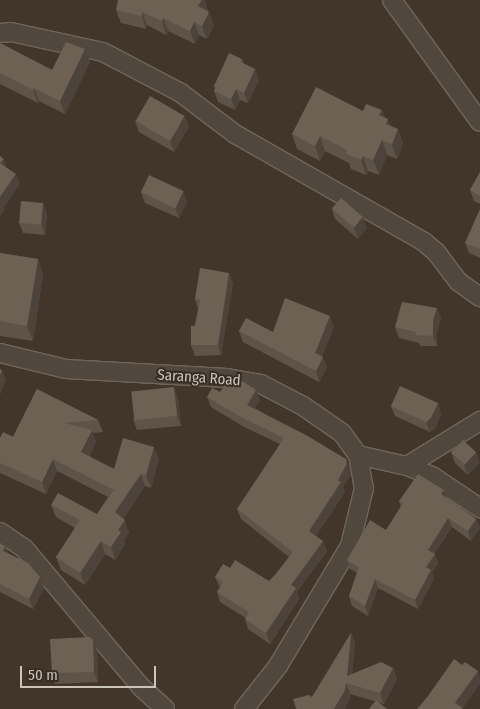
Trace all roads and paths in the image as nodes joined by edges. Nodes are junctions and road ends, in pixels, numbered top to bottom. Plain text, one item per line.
1 (392, 0) edge
2 (0, 33) edge
3 (480, 122) edge
4 (480, 297) edge
5 (0, 353) edge
6 (480, 421) edge
7 (358, 455) junction
8 (407, 466) junction
9 (480, 508) edge
10 (0, 532) edge
11 (165, 709) edge
12 (244, 709) edge

1 - 3 street
2 - 4 street
5 - 7 street, Saranga Road
6 - 8 street
7 - 8 street
7 - 12 street, Saranga Road
8 - 9 street
10 - 11 street

